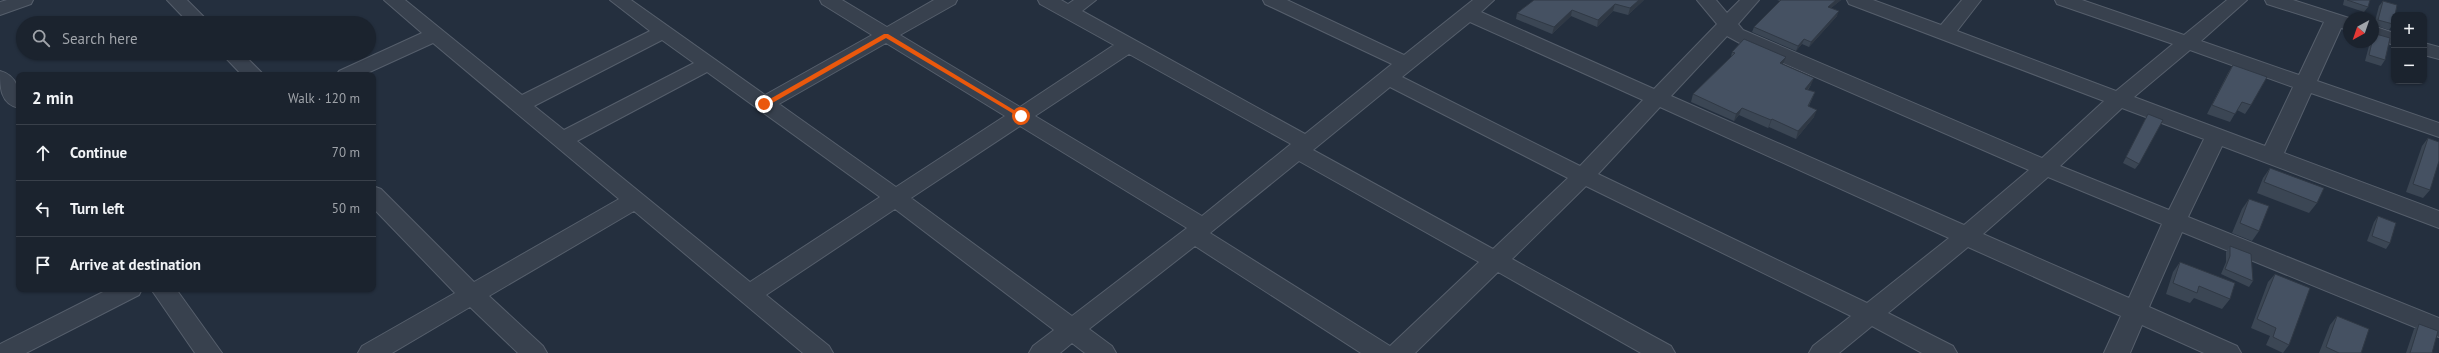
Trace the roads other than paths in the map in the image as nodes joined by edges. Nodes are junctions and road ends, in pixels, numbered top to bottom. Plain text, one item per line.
1 (24, 0) edge
2 (176, 0) edge
3 (393, 0) edge
4 (619, 0) edge
5 (829, 0) edge
6 (948, 0) edge
7 (1047, 0) edge
8 (1087, 0) edge
9 (1272, 0) edge
10 (1706, 0) edge
11 (1750, 0) edge
12 (1856, 0) edge
13 (1972, 0) edge
14 (2064, 0) edge
15 (2238, 0) edge
16 (2274, 0) edge
17 (1478, 4) edge
18 (0, 9) edge
19 (1068, 12) junction
20 (193, 16) edge
21 (2342, 22) edge
22 (1727, 23) junction
23 (663, 32) junction
24 (1944, 34) junction
25 (2379, 34) edge
26 (434, 35) junction
27 (886, 35) junction
28 (2391, 38) edge
29 (2188, 43) junction
30 (1127, 46) junction
31 (2427, 49) edge
32 (2439, 53) edge
33 (238, 60) edge
34 (1405, 63) junction
35 (707, 64) junction
36 (251, 72) edge
37 (353, 72) edge
38 (0, 77) edge
39 (1387, 77) junction
40 (2306, 84) junction
41 (16, 98) edge
42 (1656, 98) junction
43 (2118, 100) junction
44 (764, 104) junction
45 (519, 105) junction
46 (1021, 116) junction
47 (2439, 130) edge
48 (2216, 137) junction
49 (561, 140) junction
50 (1301, 146) junction
51 (2271, 157) junction
52 (2045, 168) junction
53 (1583, 176) junction
54 (376, 197) edge
55 (896, 198) junction
56 (634, 201) junction
57 (2176, 220) junction
58 (2439, 220) edge
59 (1198, 231) junction
60 (1966, 236) junction
61 (1494, 259) junction
62 (124, 292) edge
63 (165, 292) edge
64 (471, 294) junction
65 (748, 294) junction
66 (2136, 312) junction
67 (1869, 314) junction
68 (2439, 328) edge
69 (1071, 330) junction
70 (4, 353) edge
71 (209, 353) edge
72 (371, 353) edge
73 (534, 353) edge
74 (820, 353) edge
75 (1042, 353) edge
76 (1103, 353) edge
77 (1381, 353) edge
78 (1399, 353) edge
79 (1662, 353) edge
80 (1822, 353) edge
81 (1944, 353) edge
82 (2117, 353) edge
83 (2228, 353) edge

1 - 18 street
2 - 20 street
3 - 26 street
4 - 23 street
5 - 27 street
6 - 27 street
7 - 19 street
8 - 19 street
9 - 34 street
10 - 22 street
11 - 22 street
12 - 24 street
13 - 24 street
14 - 29 street
15 - 29 street
16 - 21 street
17 - 34 street
17 - 42 street
19 - 30 street
21 - 40 street
22 - 42 street
22 - 52 street
23 - 35 street
23 - 45 street
24 - 43 street
25 - 28 street
26 - 37 street
26 - 45 street
27 - 44 street
27 - 46 street
29 - 40 street
29 - 43 street
30 - 46 street
30 - 50 street
31 - 32 street
33 - 36 street
34 - 39 street
35 - 44 street
35 - 49 street
38 - 41 street
39 - 50 street
39 - 53 street
40 - 47 street
40 - 51 street
42 - 53 street
42 - 60 street
43 - 48 street
43 - 52 street
44 - 55 street
45 - 49 street
46 - 55 street
46 - 59 street
48 - 51 street
48 - 57 street
49 - 56 street
50 - 59 street
50 - 61 street
51 - 58 street
52 - 57 street
52 - 60 street
53 - 61 street
53 - 67 street
54 - 64 street
55 - 65 street
55 - 69 street
56 - 64 street
56 - 65 street
57 - 66 street
57 - 68 street
59 - 69 street
59 - 77 street
60 - 66 street
60 - 67 street
61 - 78 street
61 - 79 street
62 - 70 street
63 - 71 street
64 - 72 street
64 - 73 street
65 - 74 street
66 - 82 street
66 - 83 street
67 - 80 street
67 - 81 street
69 - 75 street
69 - 76 street

